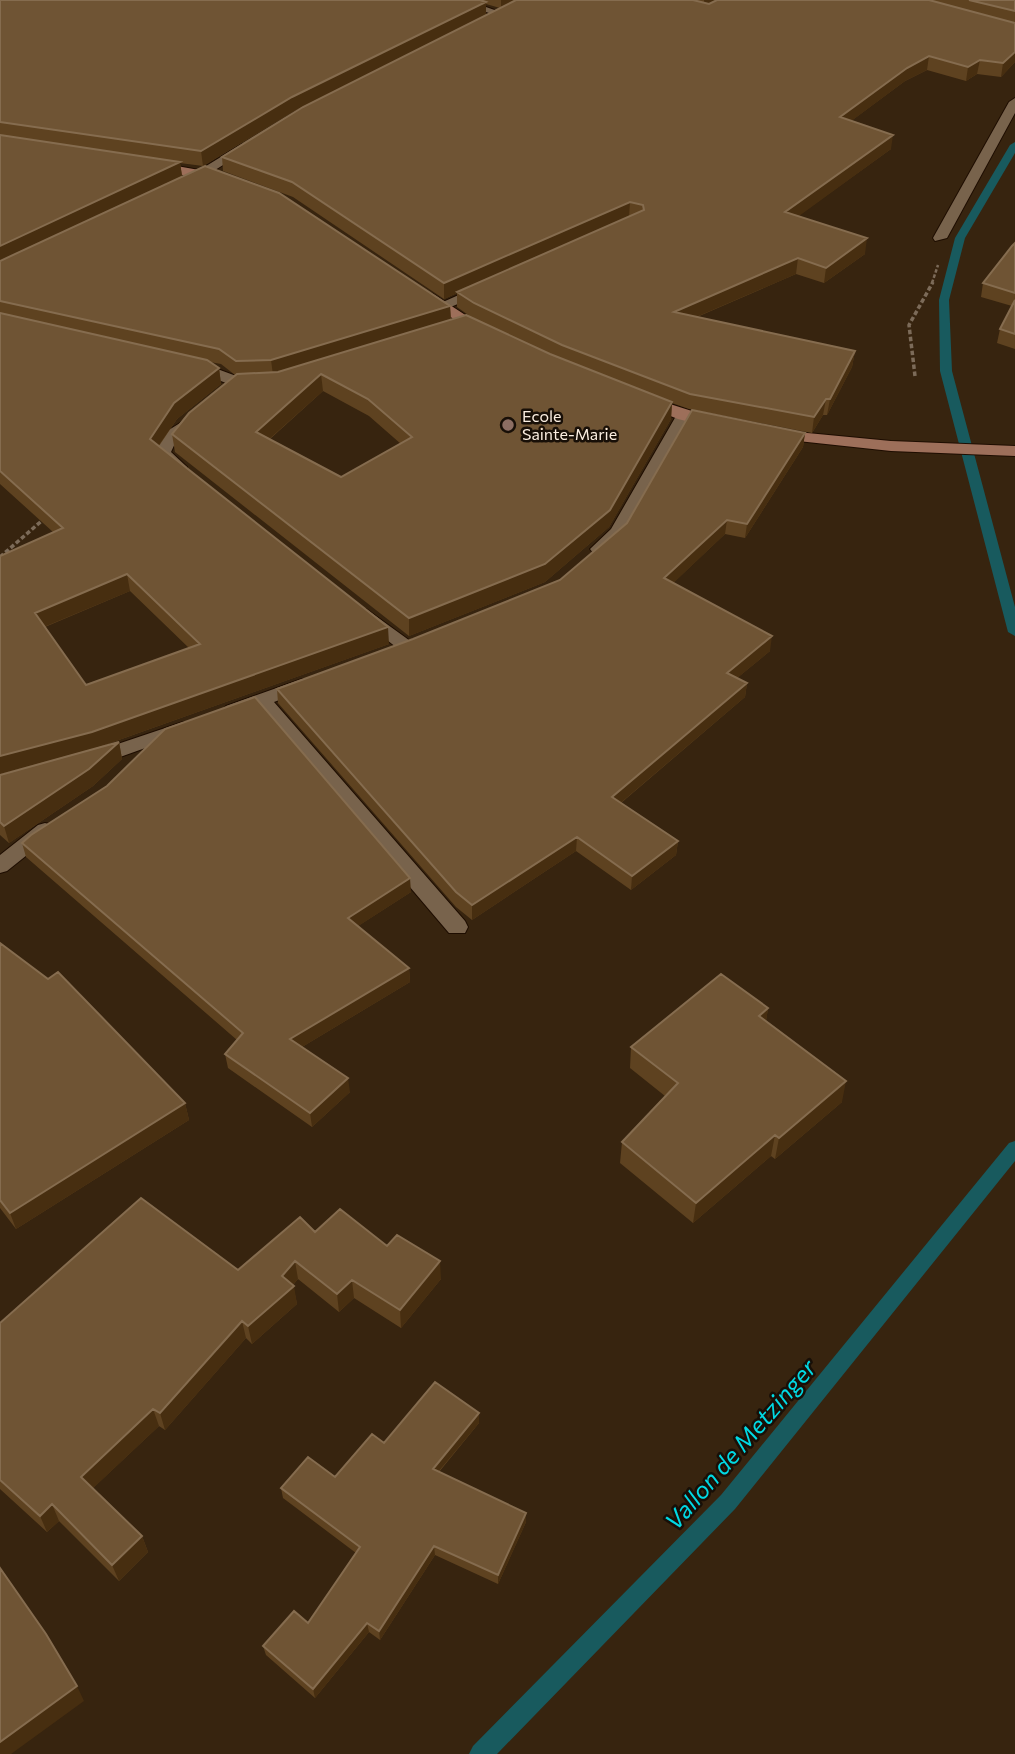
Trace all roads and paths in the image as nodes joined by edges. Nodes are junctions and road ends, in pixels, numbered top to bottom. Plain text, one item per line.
1 (455, 0) edge
2 (489, 20) edge
3 (1015, 102) edge
4 (256, 140) edge
5 (134, 162) edge
6 (206, 173) junction
7 (232, 181) edge
8 (170, 190) edge
9 (940, 238) joint
10 (492, 284) edge
11 (419, 291) edge
12 (441, 306) junction
13 (501, 340) edge
14 (175, 361) edge
15 (915, 376) dead end
16 (274, 383) edge
17 (633, 396) edge
18 (210, 407) edge
19 (684, 416) junction
20 (729, 426) edge
21 (764, 433) edge
22 (1015, 451) edge
23 (194, 479) edge
24 (49, 515) edge
25 (0, 557) edge
26 (583, 562) edge
27 (353, 605) edge
28 (380, 656) edge
29 (315, 680) edge
30 (262, 700) junction
31 (163, 735) junction
32 (78, 763) edge
33 (128, 768) edge
34 (58, 821) edge
35 (0, 866) edge
36 (457, 927) dead end

1 - 2 street
3 - 9 street
4 - 6 street
5 - 6 street
6 - 7 street
6 - 8 street
9 - 15 path
10 - 12 street
11 - 12 street
12 - 13 street
14 - 16 street
17 - 19 street
18 - 23 street
19 - 20 street
19 - 26 street
21 - 22 street
24 - 25 path
27 - 28 street
29 - 30 street
30 - 31 street
30 - 36 street
31 - 32 street
31 - 33 street
34 - 35 street

